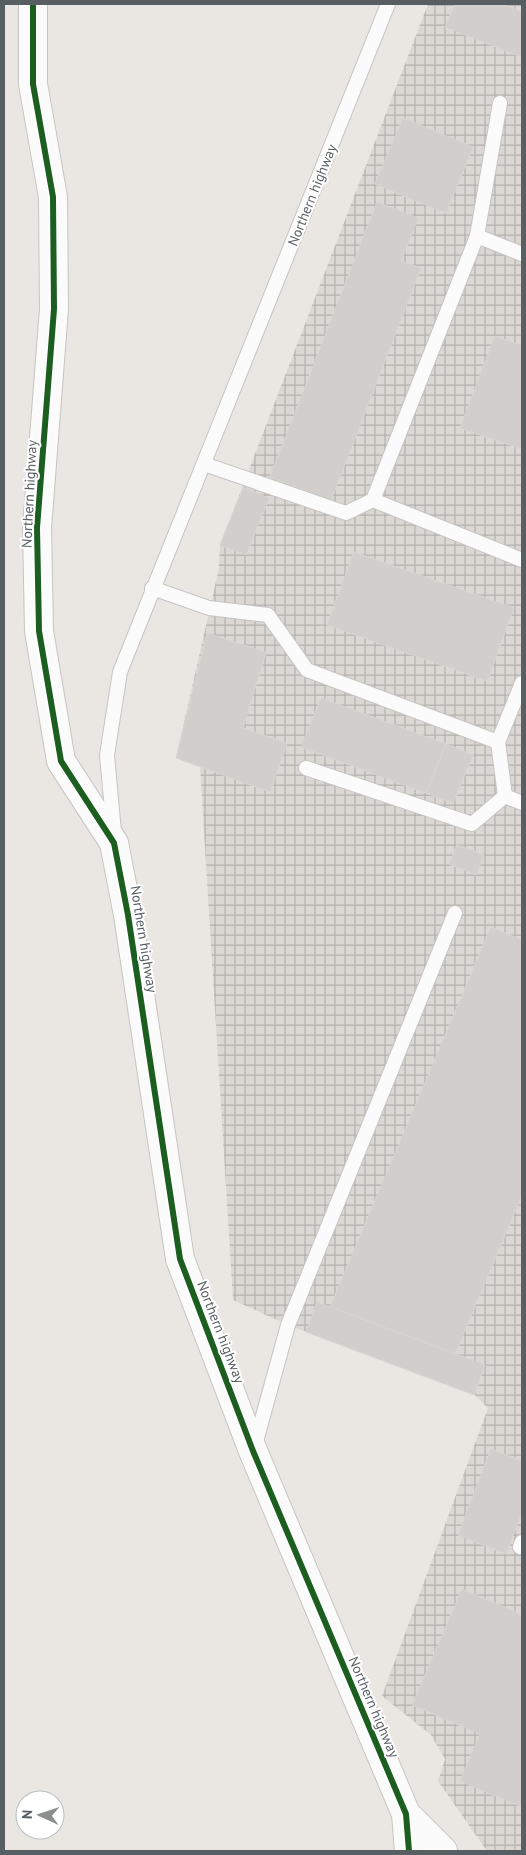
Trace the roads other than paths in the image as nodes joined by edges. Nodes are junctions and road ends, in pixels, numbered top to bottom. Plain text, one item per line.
1 (33, 4) edge
2 (388, 4) edge
3 (500, 103) dead end
4 (477, 236) junction
5 (522, 254) edge
6 (204, 464) junction
7 (373, 500) junction
8 (522, 560) edge
9 (152, 588) junction
10 (522, 683) edge
11 (498, 742) junction
12 (306, 768) dead end
13 (505, 796) junction
14 (522, 803) edge
15 (114, 842) junction
16 (455, 913) dead end
17 (253, 1451) junction
18 (406, 1814) junction
19 (409, 1851) edge
20 (443, 1851) edge

1 - 15 street, Northern highway
2 - 6 lane, Northern highway
3 - 4 lane
4 - 5 lane
4 - 7 lane
6 - 7 lane
6 - 9 lane, Northern highway
7 - 8 lane
9 - 11 lane
9 - 15 lane, Northern highway
10 - 11 lane
11 - 13 lane
12 - 13 lane
13 - 14 lane
15 - 17 street, Northern highway
16 - 17 lane
17 - 18 street, Northern highway
18 - 19 street, Northern highway
18 - 20 street, Northern highway

